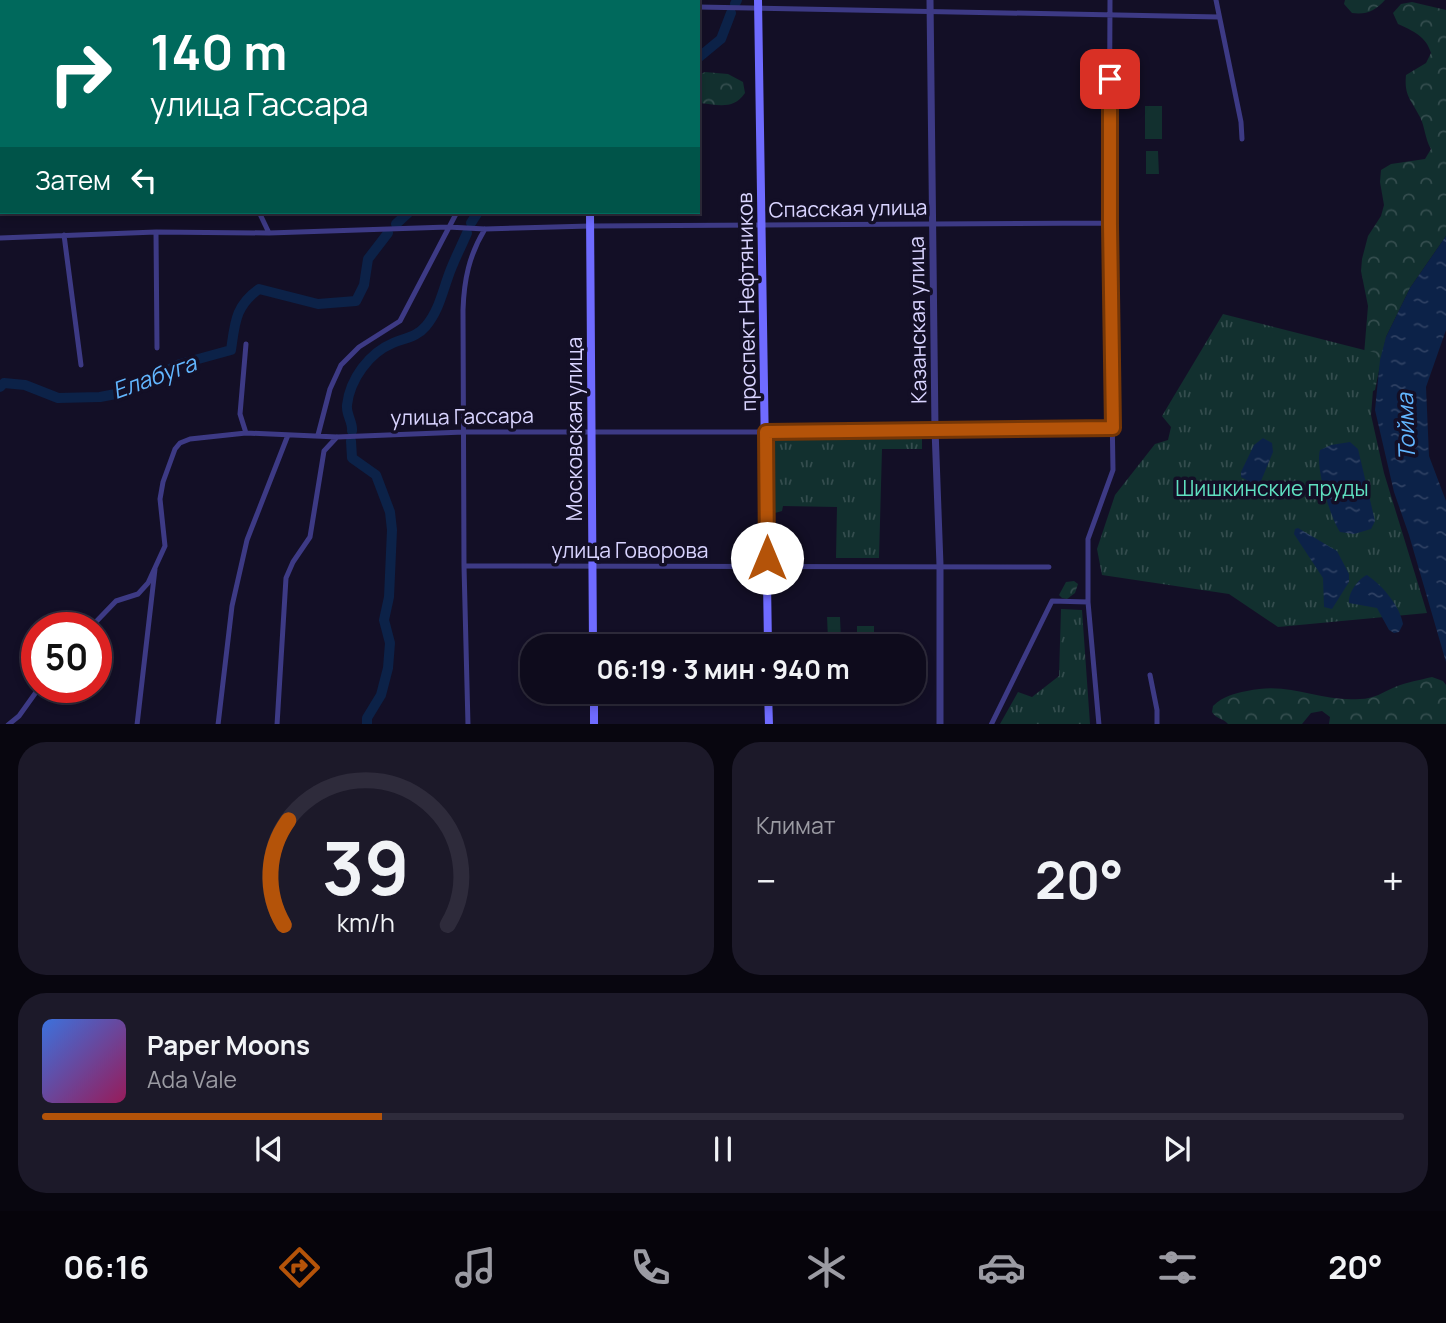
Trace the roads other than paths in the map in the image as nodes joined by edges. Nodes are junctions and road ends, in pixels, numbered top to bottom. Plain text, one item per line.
1 (930, 0) edge
2 (1110, 0) edge
3 (1216, 0) edge
4 (758, 4) edge
5 (700, 7) edge
6 (930, 13) junction
7 (1110, 13) junction
8 (1219, 17) junction
9 (1242, 139) dead end
10 (260, 214) edge
11 (456, 214) edge
12 (590, 214) edge
13 (933, 223) junction
14 (1110, 223) junction
15 (762, 225) junction
16 (590, 226) junction
17 (448, 227) junction
18 (485, 229) junction
19 (156, 232) junction
20 (269, 233) junction
21 (64, 235) junction
22 (0, 238) edge
23 (246, 344) dead end
24 (157, 348) dead end
25 (81, 365) dead end
26 (1113, 428) junction
27 (935, 429) junction
28 (464, 432) junction
29 (766, 432) junction
30 (246, 433) junction
31 (591, 433) junction
32 (288, 435) junction
33 (318, 435) junction
34 (337, 437) junction
35 (940, 565) junction
36 (155, 566) junction
37 (464, 566) junction
38 (592, 566) junction
39 (767, 566) junction
40 (1049, 567) dead end
41 (1088, 602) junction
42 (106, 612) edge
43 (593, 634) edge
44 (768, 634) edge
45 (1150, 675) dead end
46 (28, 703) edge
47 (594, 704) edge
48 (768, 704) edge
49 (8, 724) edge
50 (137, 724) edge
51 (218, 724) edge
52 (277, 724) edge
53 (468, 724) edge
54 (594, 724) edge
55 (769, 724) edge
56 (940, 724) edge
57 (991, 724) edge
58 (1099, 724) edge
59 (1157, 724) edge

1 - 6 street, Казанская улица
2 - 7 street
3 - 8 street
4 - 5 street
4 - 6 street
4 - 15 main road, проспект Нефтяников
6 - 7 street
6 - 13 street, Казанская улица
7 - 8 street
7 - 14 street
8 - 9 street
10 - 20 street
11 - 17 street
12 - 16 main road, Московская улица
13 - 14 street, Спасская улица
13 - 15 street, Спасская улица
13 - 27 street, Казанская улица
14 - 26 street
15 - 16 street, Спасская улица
15 - 29 main road, проспект Нефтяников
16 - 18 street, Спасская улица
16 - 31 main road, Московская улица
17 - 18 street, Спасская улица
17 - 20 street, Спасская улица
17 - 33 street
18 - 28 street
19 - 20 street, Спасская улица
19 - 21 street, Спасская улица
19 - 24 street
21 - 22 street, Спасская улица
21 - 25 street
23 - 30 street
26 - 27 street, улица Гассара
26 - 41 street
27 - 29 street, улица Гассара
27 - 35 street, Казанская улица
28 - 31 street, улица Гассара
28 - 34 street, улица Гассара
28 - 37 street
29 - 31 street, улица Гассара
29 - 39 main road, проспект Нефтяников
30 - 32 street, улица Гассара
30 - 36 street, улица Гассара
31 - 38 main road, Московская улица
32 - 33 street, улица Гассара
32 - 51 street
33 - 34 street, улица Гассара
34 - 52 street
35 - 39 street, улица Говорова
35 - 40 street, улица Говорова
35 - 56 street, Казанская улица
36 - 42 street
36 - 50 street
37 - 38 street, улица Говорова
37 - 53 street
38 - 39 street, улица Говорова
38 - 43 main road, Московская улица
39 - 44 main road, проспект Нефтяников
41 - 57 street
41 - 58 street
45 - 59 street
46 - 49 street
47 - 54 main road
48 - 55 main road

